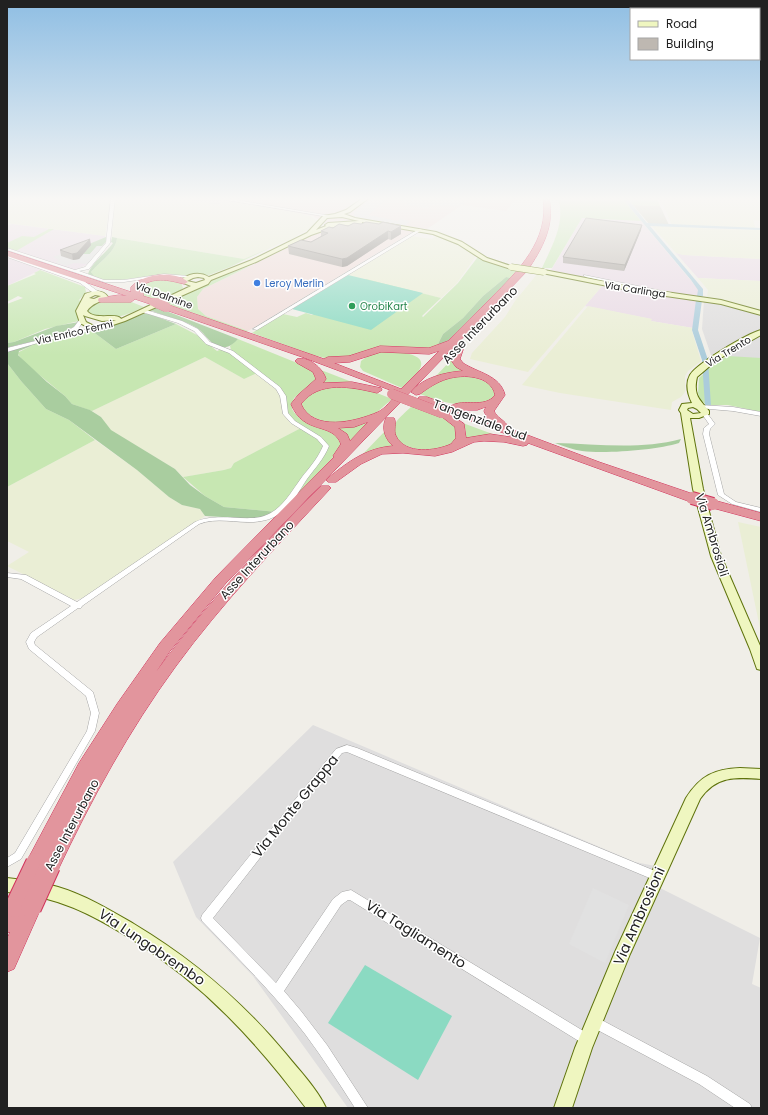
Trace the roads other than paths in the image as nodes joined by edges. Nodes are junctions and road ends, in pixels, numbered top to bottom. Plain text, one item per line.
1 (10, 250) edge
2 (102, 250) edge
3 (277, 250) edge
4 (387, 250) edge
5 (471, 250) edge
6 (535, 250) edge
7 (542, 250) edge
8 (7, 253) edge
9 (7, 256) edge
10 (66, 269) junction
11 (586, 276) dead end
12 (206, 278) junction
13 (99, 280) junction
14 (186, 281) junction
15 (198, 285) junction
16 (88, 286) junction
17 (184, 291) junction
18 (140, 295) junction
19 (680, 295) junction
20 (86, 298) junction
21 (99, 298) junction
22 (153, 302) junction
23 (144, 310) junction
24 (761, 313) edge
25 (82, 320) junction
26 (200, 320) junction
27 (95, 329) junction
28 (255, 329) dead end
29 (761, 332) edge
30 (64, 335) junction
31 (456, 345) junction
32 (7, 350) edge
33 (407, 351) junction
34 (366, 354) junction
35 (290, 356) junction
36 (308, 356) junction
37 (423, 374) junction
38 (481, 376) junction
39 (313, 388) junction
40 (394, 392) junction
41 (692, 394) junction
42 (420, 396) junction
43 (495, 401) junction
44 (686, 409) junction
45 (442, 413) junction
46 (702, 413) junction
47 (761, 414) edge
48 (387, 416) junction
49 (318, 424) junction
50 (688, 424) junction
51 (523, 440) junction
52 (456, 446) junction
53 (404, 450) junction
54 (328, 478) junction
55 (714, 507) junction
56 (761, 510) edge
57 (761, 517) edge
58 (761, 523) edge
59 (7, 575) edge
60 (78, 606) junction
61 (761, 667) edge
62 (761, 774) edge
63 (7, 863) edge
64 (656, 876) junction
65 (7, 885) edge
66 (18, 913) edge
67 (7, 962) edge
68 (277, 991) junction
69 (593, 1022) junction
70 (586, 1039) junction
71 (317, 1108) edge
72 (362, 1108) edge
73 (563, 1108) edge
74 (746, 1108) edge

1 - 10 street
2 - 10 street
3 - 12 street, Via Enrico Fermi
4 - 28 street
5 - 19 street, Via Carlinga, bridge
6 - 31 highway, Asse Interurbano
7 - 31 highway, Asse Interurbano
8 - 22 highway, Via Dalmine
9 - 16 street
10 - 13 street
11 - 19 street
12 - 14 street, Via Enrico Fermi
12 - 15 street, Via Enrico Fermi
13 - 14 street
13 - 18 highway
14 - 15 street
14 - 17 street
14 - 18 highway
15 - 17 street, Via Enrico Fermi
16 - 20 street
16 - 21 street
17 - 23 street, Via Enrico Fermi
18 - 22 highway
19 - 24 street, Via Carlinga
20 - 21 street
20 - 21 street
20 - 25 street
21 - 22 highway
21 - 23 street
22 - 26 highway, Via Dalmine, bridge
23 - 27 street, Via Enrico Fermi
23 - 60 street
25 - 27 street
25 - 30 street
26 - 35 highway, Tangenziale Sud
26 - 36 highway, Tangenziale Sud
27 - 30 street, Via Enrico Fermi
29 - 41 street, Via Trento
30 - 32 street, Via Enrico Fermi
31 - 33 highway
31 - 37 highway, Asse Interurbano
31 - 38 highway
31 - 42 highway, Asse Interurbano
33 - 34 highway
33 - 37 highway
34 - 36 highway
34 - 40 highway
35 - 39 highway
35 - 40 highway, Tangenziale Sud
36 - 40 highway, Tangenziale Sud
37 - 48 highway, Asse Interurbano
38 - 42 highway
38 - 43 highway
39 - 40 highway
39 - 49 highway
40 - 42 highway, Tangenziale Sud
40 - 45 highway, Tangenziale Sud, bridge
41 - 44 street, Via Trento
41 - 46 street
42 - 43 highway
42 - 48 highway, Asse Interurbano
42 - 51 highway, Tangenziale Sud
43 - 51 highway
44 - 46 street
44 - 50 street, Via Ambrosioli
45 - 51 highway, Tangenziale Sud
45 - 52 highway
46 - 47 street
46 - 50 street
46 - 56 street
48 - 49 highway
48 - 53 highway
48 - 54 highway, Asse Interurbano
49 - 54 highway
50 - 61 street, Via Ambrosioli
51 - 52 highway
51 - 55 highway, Tangenziale Sud
52 - 53 highway
53 - 54 highway
54 - 66 highway, Asse Interurbano, bridge
55 - 57 highway, Tangenziale Sud
55 - 58 highway, Tangenziale Sud
59 - 60 street
60 - 63 street
62 - 64 street, Via Ambrosioni
64 - 68 street, Via Monte Grappa
64 - 69 street, Via Ambrosioni
65 - 71 street, Via Lungobrembo
66 - 67 highway, Asse Interurbano
68 - 70 street, Via Tagliamento
68 - 72 street, Via Monte Grappa
69 - 70 street, Via Ambrosioni
69 - 74 street
70 - 73 street, Via Ambrosioni

